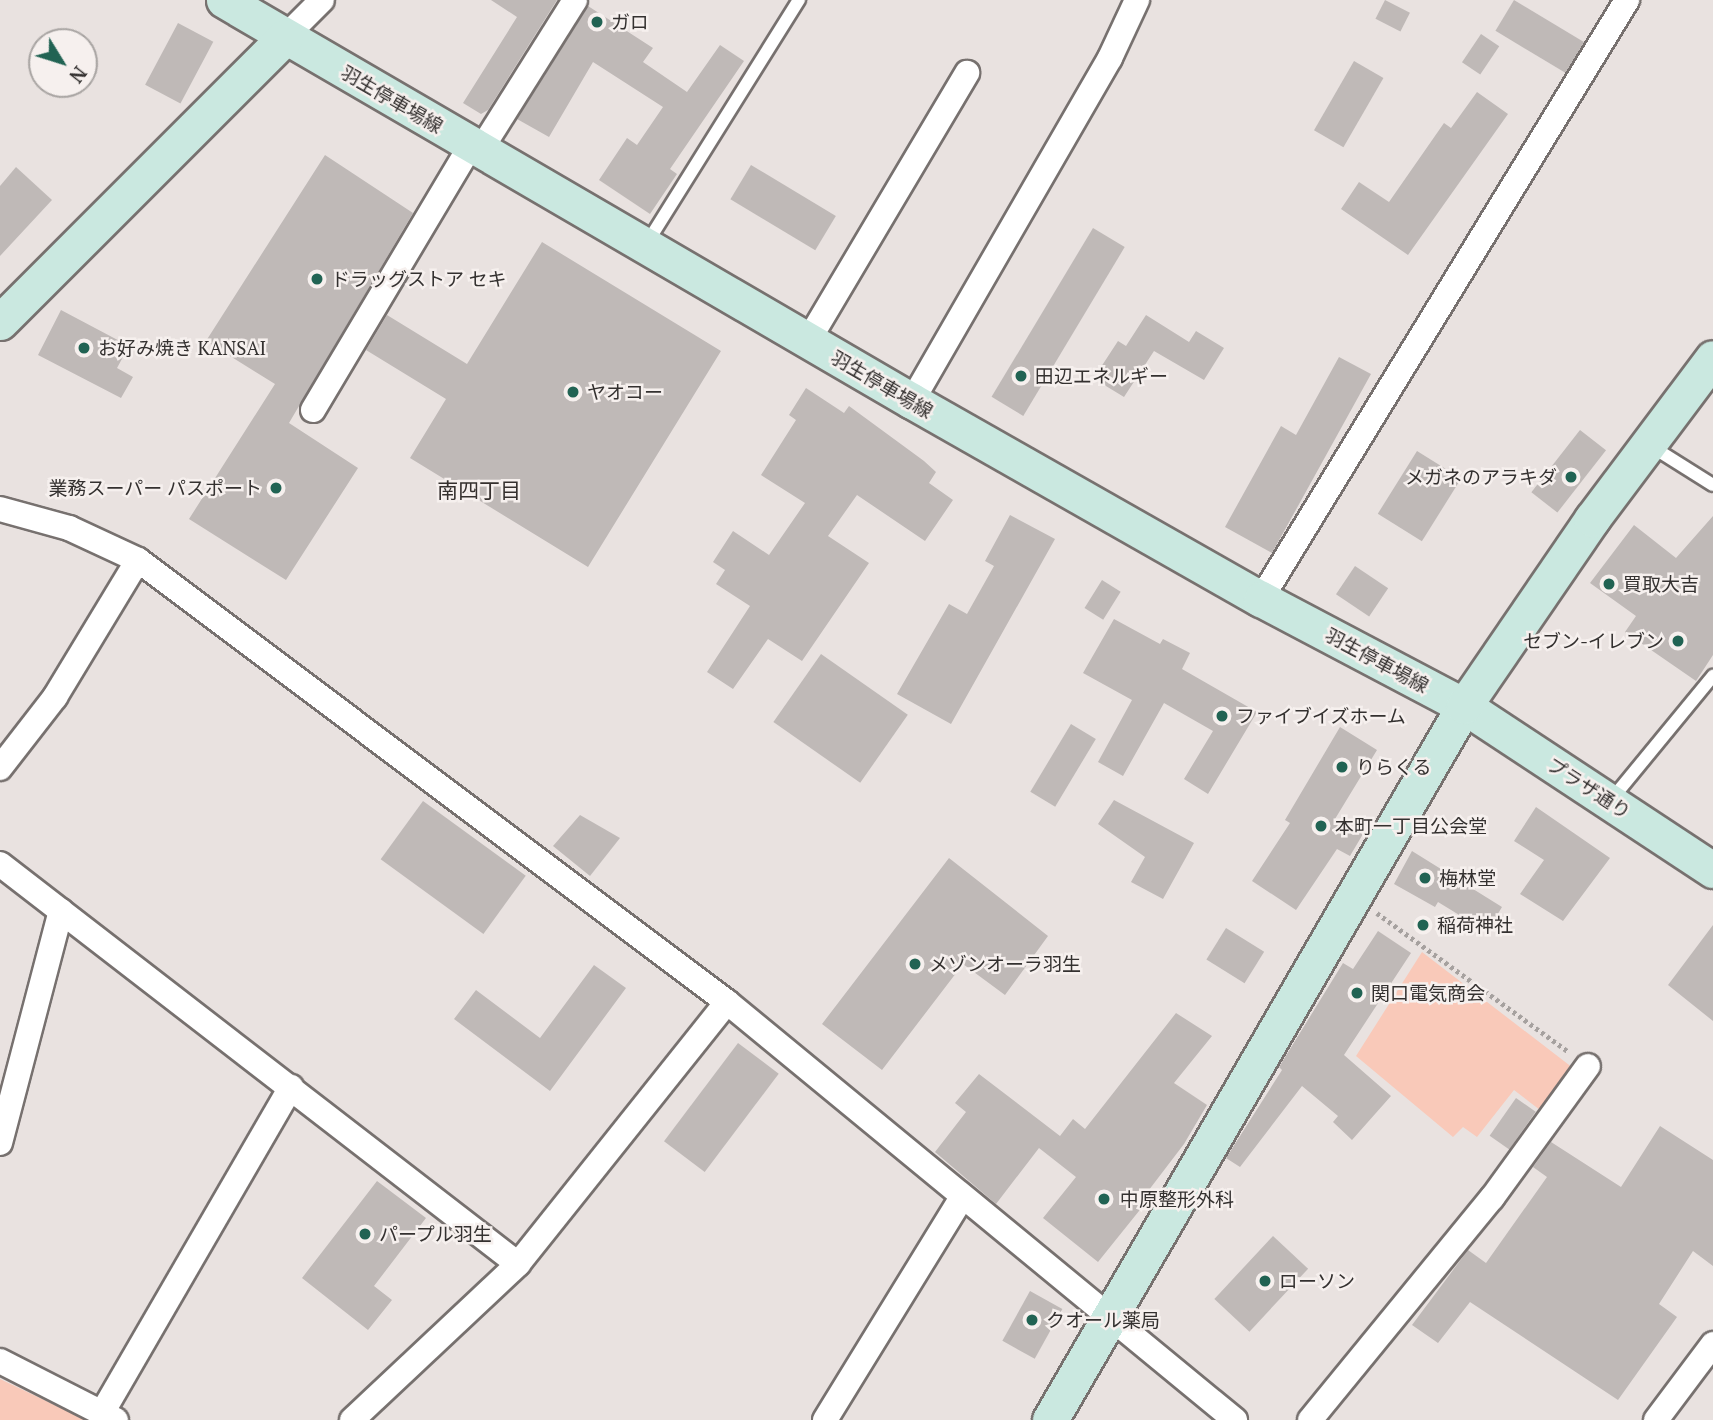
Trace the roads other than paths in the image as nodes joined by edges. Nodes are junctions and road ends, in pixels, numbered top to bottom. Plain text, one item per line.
1 (224, 0) edge
2 (322, 0) edge
3 (575, 0) edge
4 (799, 0) edge
5 (1137, 0) edge
6 (1627, 0) edge
7 (285, 37) junction
8 (967, 74) dead end
9 (476, 148) junction
10 (645, 246) junction
11 (0, 322) edge
12 (808, 341) junction
13 (1713, 358) edge
14 (912, 401) junction
15 (313, 410) dead end
16 (1648, 445) junction
17 (1713, 485) edge
18 (0, 509) edge
19 (138, 561) junction
20 (1261, 599) junction
21 (1713, 676) edge
22 (1464, 706) junction
23 (0, 768) edge
24 (1609, 802) junction
25 (0, 864) edge
26 (1713, 870) edge
27 (61, 911) junction
28 (727, 1002) junction
29 (1588, 1066) road end
30 (291, 1087) junction
31 (0, 1143) edge
32 (962, 1197) junction
33 (518, 1264) junction
34 (1110, 1316) junction
35 (1713, 1344) edge
36 (0, 1362) edge
37 (109, 1417) edge
38 (352, 1420) edge
39 (825, 1420) edge
40 (1050, 1420) edge
41 (1235, 1420) edge
42 (1310, 1420) edge
43 (1656, 1420) edge

1 - 7 main road, 羽生停車場線
2 - 7 street
3 - 9 street
4 - 10 lane
5 - 14 street
6 - 20 street
7 - 9 main road, 羽生停車場線
7 - 11 main road
8 - 12 street
9 - 10 main road, 羽生停車場線
9 - 15 street
10 - 12 main road, 羽生停車場線
12 - 14 main road, 羽生停車場線
13 - 16 main road
14 - 20 main road, 羽生停車場線
16 - 17 lane
16 - 22 main road
18 - 19 street
19 - 23 street
19 - 28 street
20 - 22 main road, 羽生停車場線
21 - 24 lane
22 - 24 main road, プラザ通り
22 - 34 main road
24 - 26 main road, プラザ通り
25 - 27 street
27 - 30 street
27 - 31 street
28 - 32 street
28 - 33 street
29 - 42 street
30 - 33 street
30 - 37 street
32 - 34 street
32 - 39 street
33 - 38 street
34 - 40 main road
34 - 41 street
35 - 43 street
36 - 37 street

